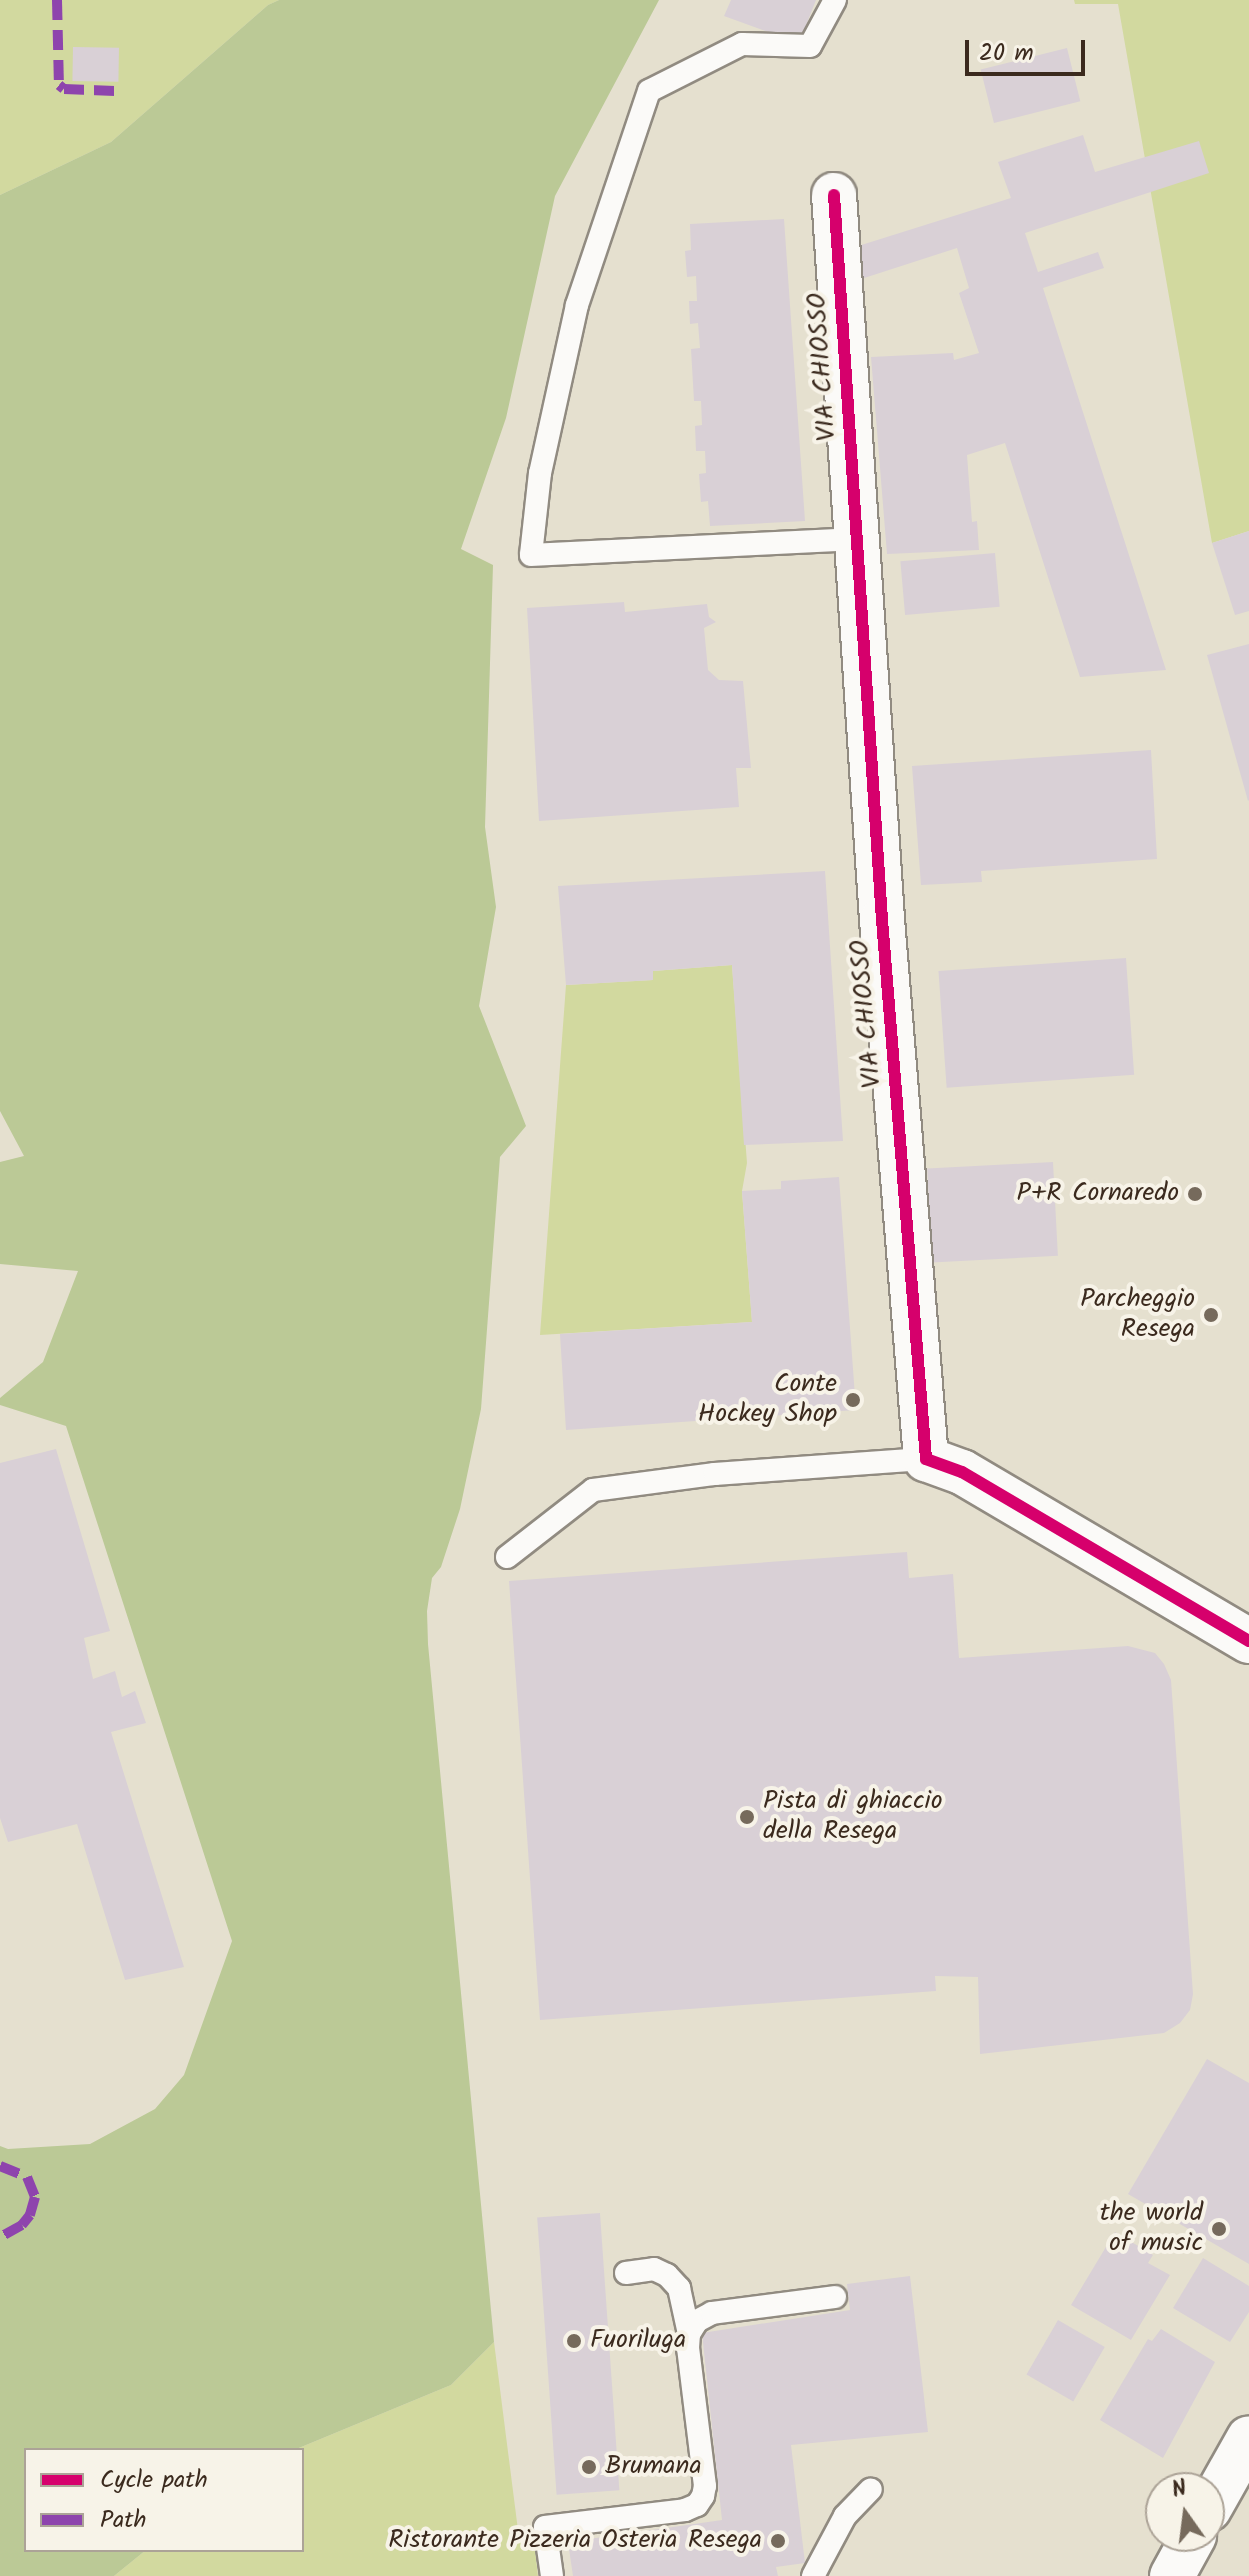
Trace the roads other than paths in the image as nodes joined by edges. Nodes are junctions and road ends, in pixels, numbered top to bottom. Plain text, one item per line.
1 (835, 0) edge
2 (834, 195) dead end
3 (857, 539) junction
4 (926, 1459) junction
5 (507, 1557) dead end
6 (1249, 1641) edge
7 (626, 2273) dead end
8 (835, 2297) dead end
9 (689, 2334) junction
10 (1249, 2438) edge
11 (1225, 2481) edge
12 (871, 2489) dead end
13 (1185, 2552) edge
14 (552, 2576) edge
15 (813, 2576) edge
16 (1172, 2576) edge

1 - 3 lane
2 - 3 street, VIA CHIOSSO
3 - 4 street, VIA CHIOSSO
4 - 5 lane
4 - 6 street
7 - 9 lane
8 - 9 lane
9 - 14 lane
10 - 11 street
12 - 15 lane
13 - 16 street

